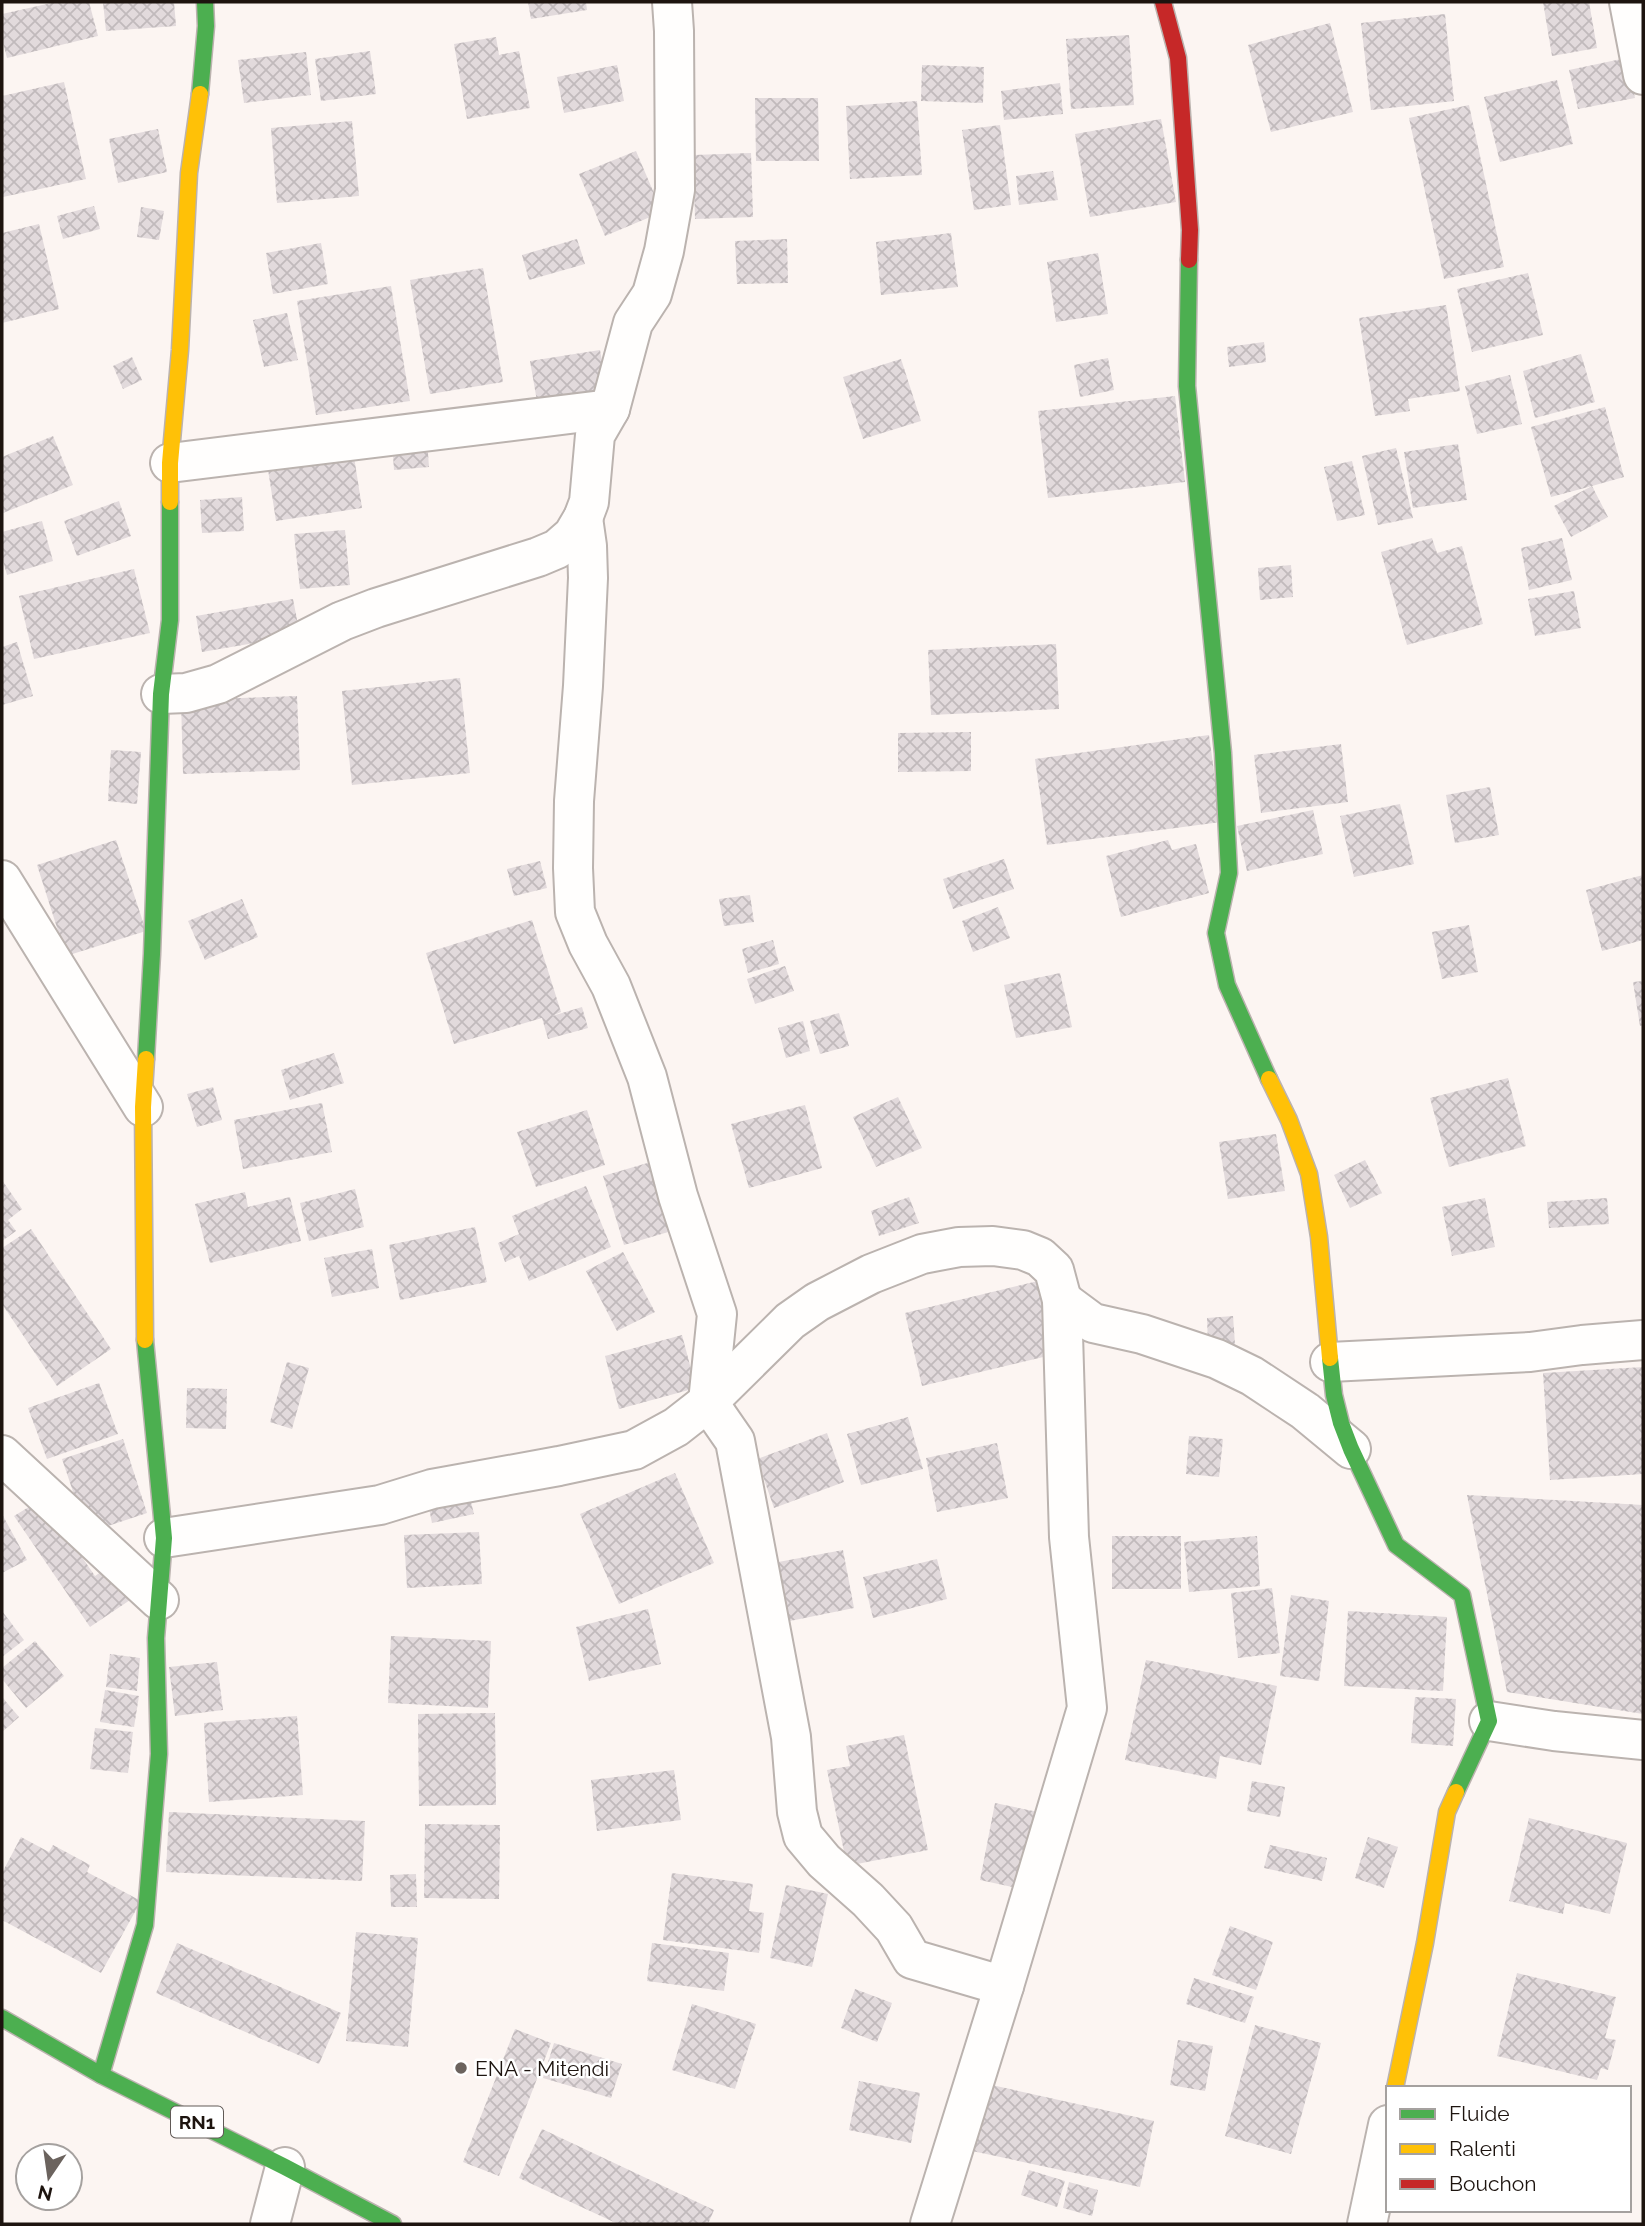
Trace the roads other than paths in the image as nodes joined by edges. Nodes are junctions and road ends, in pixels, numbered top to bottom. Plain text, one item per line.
1 (205, 2) edge
2 (672, 2) edge
3 (1163, 2) edge
4 (1629, 2) edge
5 (1643, 75) edge
6 (610, 409) junction
7 (170, 463) junction
8 (583, 518) junction
9 (161, 694) junction
10 (2, 880) edge
11 (143, 1107) junction
12 (1062, 1300) junction
13 (1643, 1340) edge
14 (1330, 1362) junction
15 (708, 1402) junction
16 (1351, 1449) junction
17 (2, 1455) edge
18 (164, 1538) junction
19 (159, 1600) junction
20 (1489, 1721) junction
21 (1643, 1740) edge
22 (1004, 1986) junction
23 (2, 2018) edge
24 (102, 2075) junction
25 (1395, 2086) edge
26 (1386, 2134) edge
27 (285, 2166) junction
28 (270, 2224) edge
29 (393, 2224) edge
30 (930, 2224) edge
31 (1367, 2224) edge

1 - 7 main road
2 - 6 street
3 - 14 main road
4 - 5 street
6 - 7 street
6 - 8 street
7 - 9 main road
8 - 9 street
8 - 15 street
9 - 11 main road
10 - 11 street
11 - 18 main road
12 - 15 street
12 - 16 street
12 - 22 street
13 - 14 street
14 - 16 main road
15 - 18 street
15 - 22 street
16 - 20 main road
17 - 19 street
18 - 19 main road
19 - 24 main road
20 - 21 street
20 - 25 main road
22 - 30 street
23 - 24 main road, RN1
24 - 27 main road, RN1
26 - 31 street
27 - 28 street
27 - 29 main road, RN1

